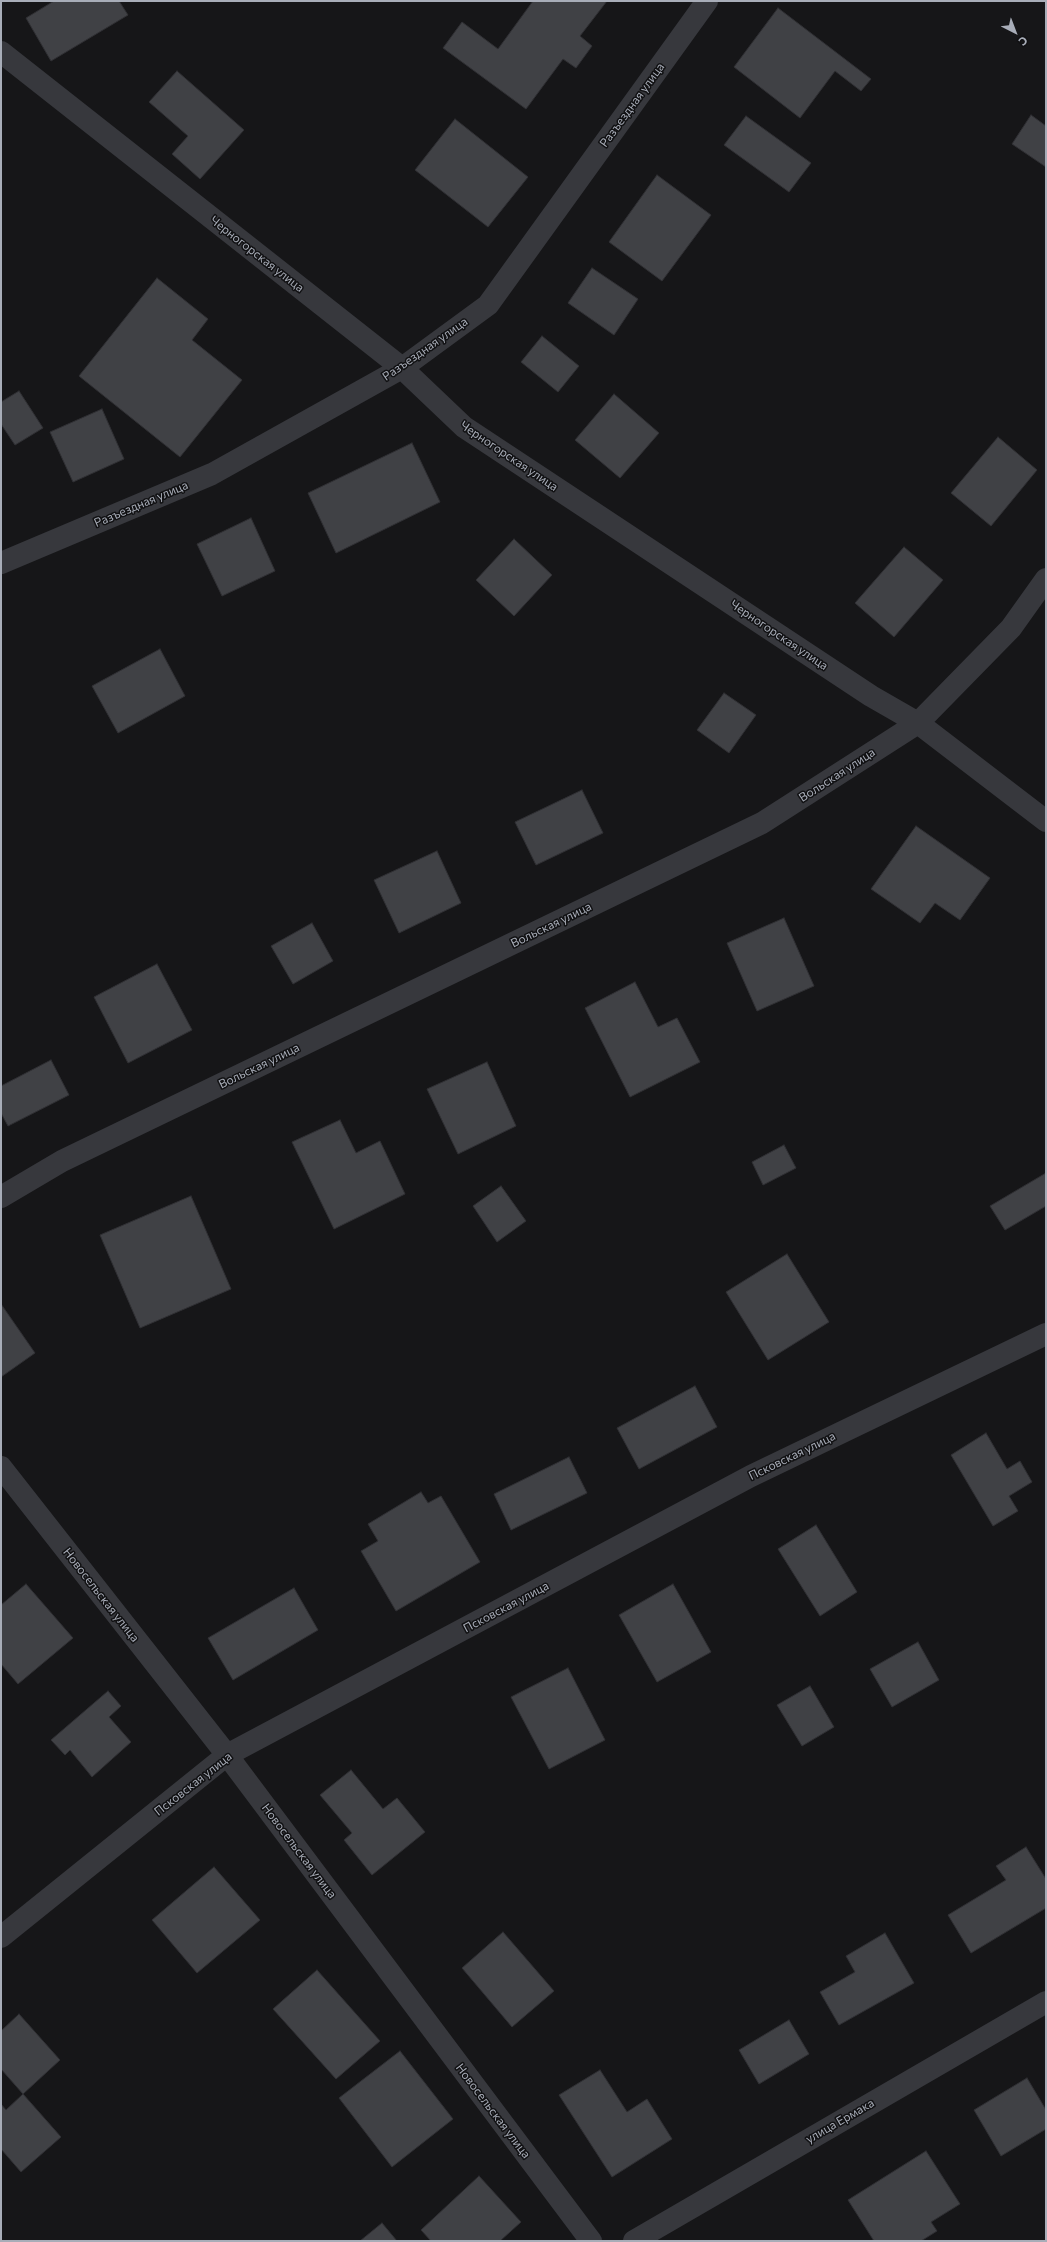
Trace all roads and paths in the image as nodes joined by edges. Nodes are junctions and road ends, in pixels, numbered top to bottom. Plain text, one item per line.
1 (707, 1) edge
2 (1, 52) edge
3 (402, 368) junction
4 (1, 563) edge
5 (1046, 578) edge
6 (918, 723) junction
7 (1046, 821) edge
8 (1, 1197) edge
9 (1046, 1334) edge
10 (1, 1467) edge
11 (228, 1756) junction
12 (1, 1937) edge
13 (1046, 2002) edge
14 (591, 2241) edge
15 (634, 2241) edge

1 - 3 street, Разъездная улица
2 - 3 street, Черногорская улица
3 - 4 street, Разъездная улица
3 - 6 street, Черногорская улица
5 - 6 street, Вольская улица
6 - 7 street, Черногорская улица
6 - 8 street, Вольская улица
9 - 11 street, Псковская улица
10 - 11 street, Новосельская улица
11 - 12 street, Псковская улица
11 - 14 street, Новосельская улица
13 - 15 street, улица Ермака

